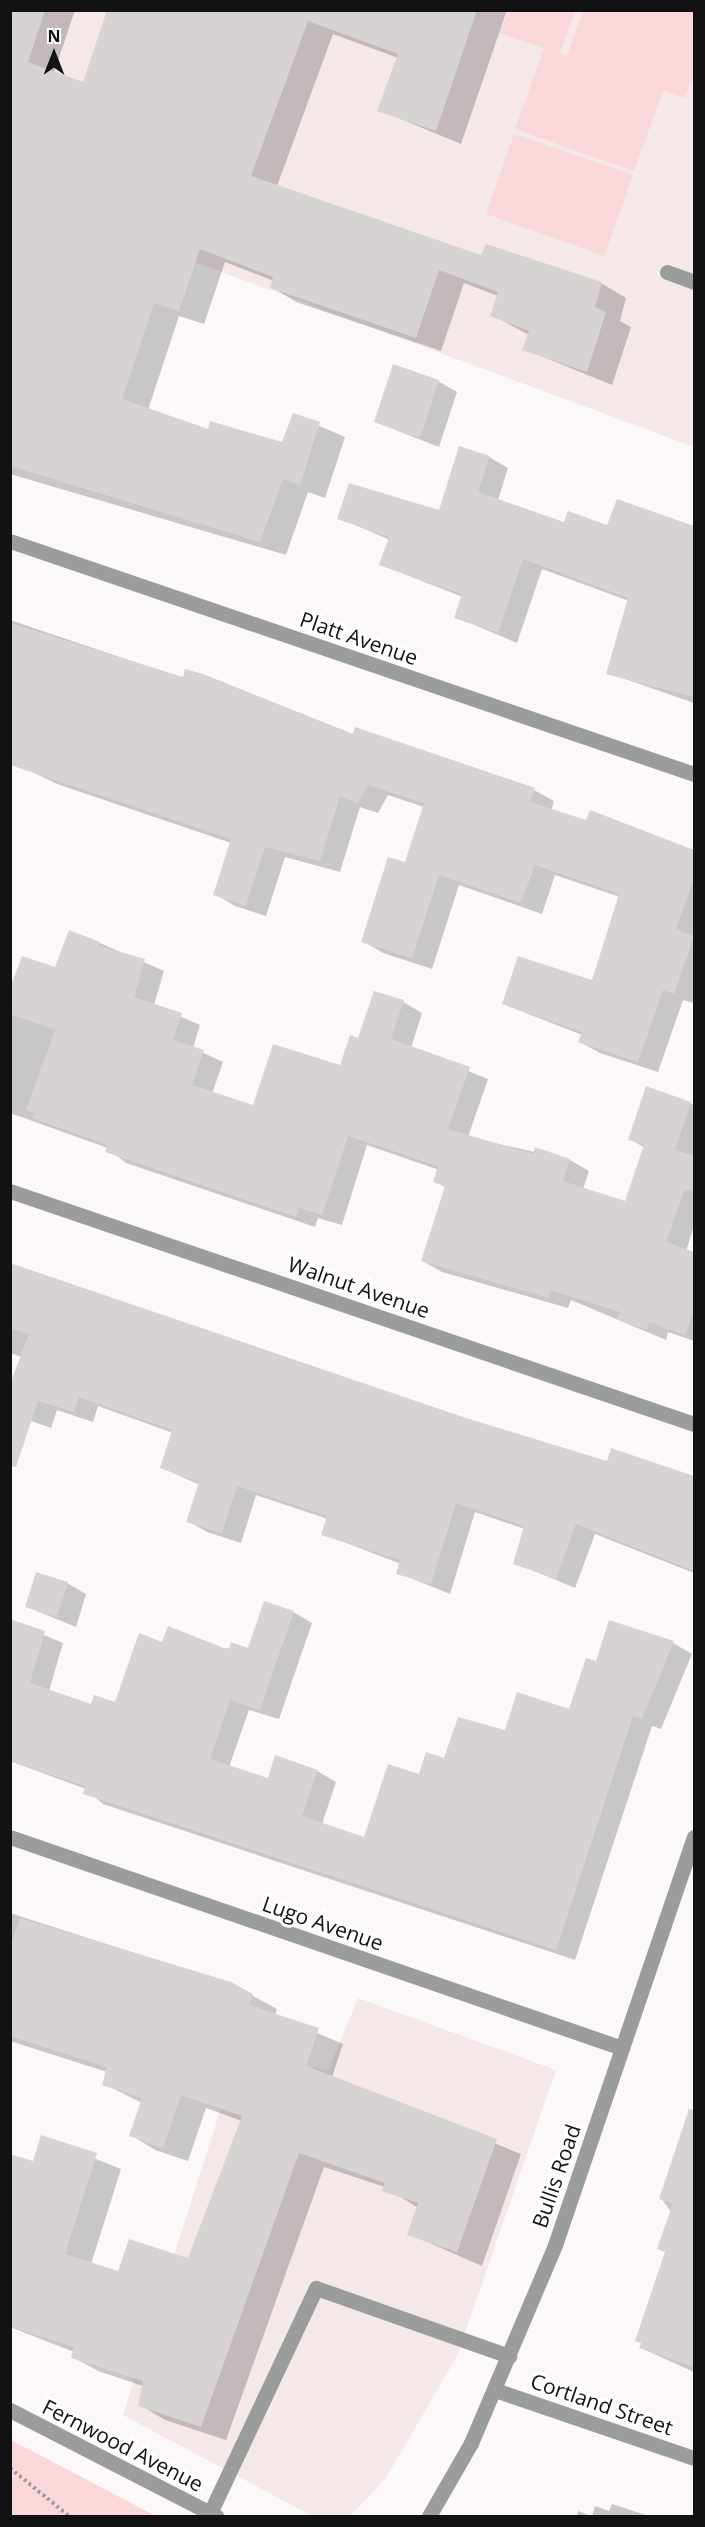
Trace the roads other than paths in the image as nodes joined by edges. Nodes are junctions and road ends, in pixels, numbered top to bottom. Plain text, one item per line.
1 (667, 272) dead end
2 (694, 282) edge
3 (10, 541) edge
4 (694, 774) edge
5 (10, 1191) edge
6 (694, 1424) edge
7 (694, 1837) edge
8 (10, 1838) edge
9 (690, 1862) edge
10 (622, 2048) junction
11 (509, 2356) junction
12 (495, 2390) junction
13 (10, 2410) edge
14 (694, 2458) edge
15 (213, 2515) edge
16 (429, 2517) edge

1 - 2 street
3 - 4 street, Platt Avenue
5 - 6 street, Walnut Avenue
7 - 9 street, Bullis Road
8 - 10 street, Lugo Avenue
9 - 10 street, Bullis Road
10 - 11 street, Bullis Road
11 - 12 street, Bullis Road
11 - 15 street
12 - 14 street, Cortland Street
12 - 16 street, Bullis Road
13 - 15 street, Fernwood Avenue

